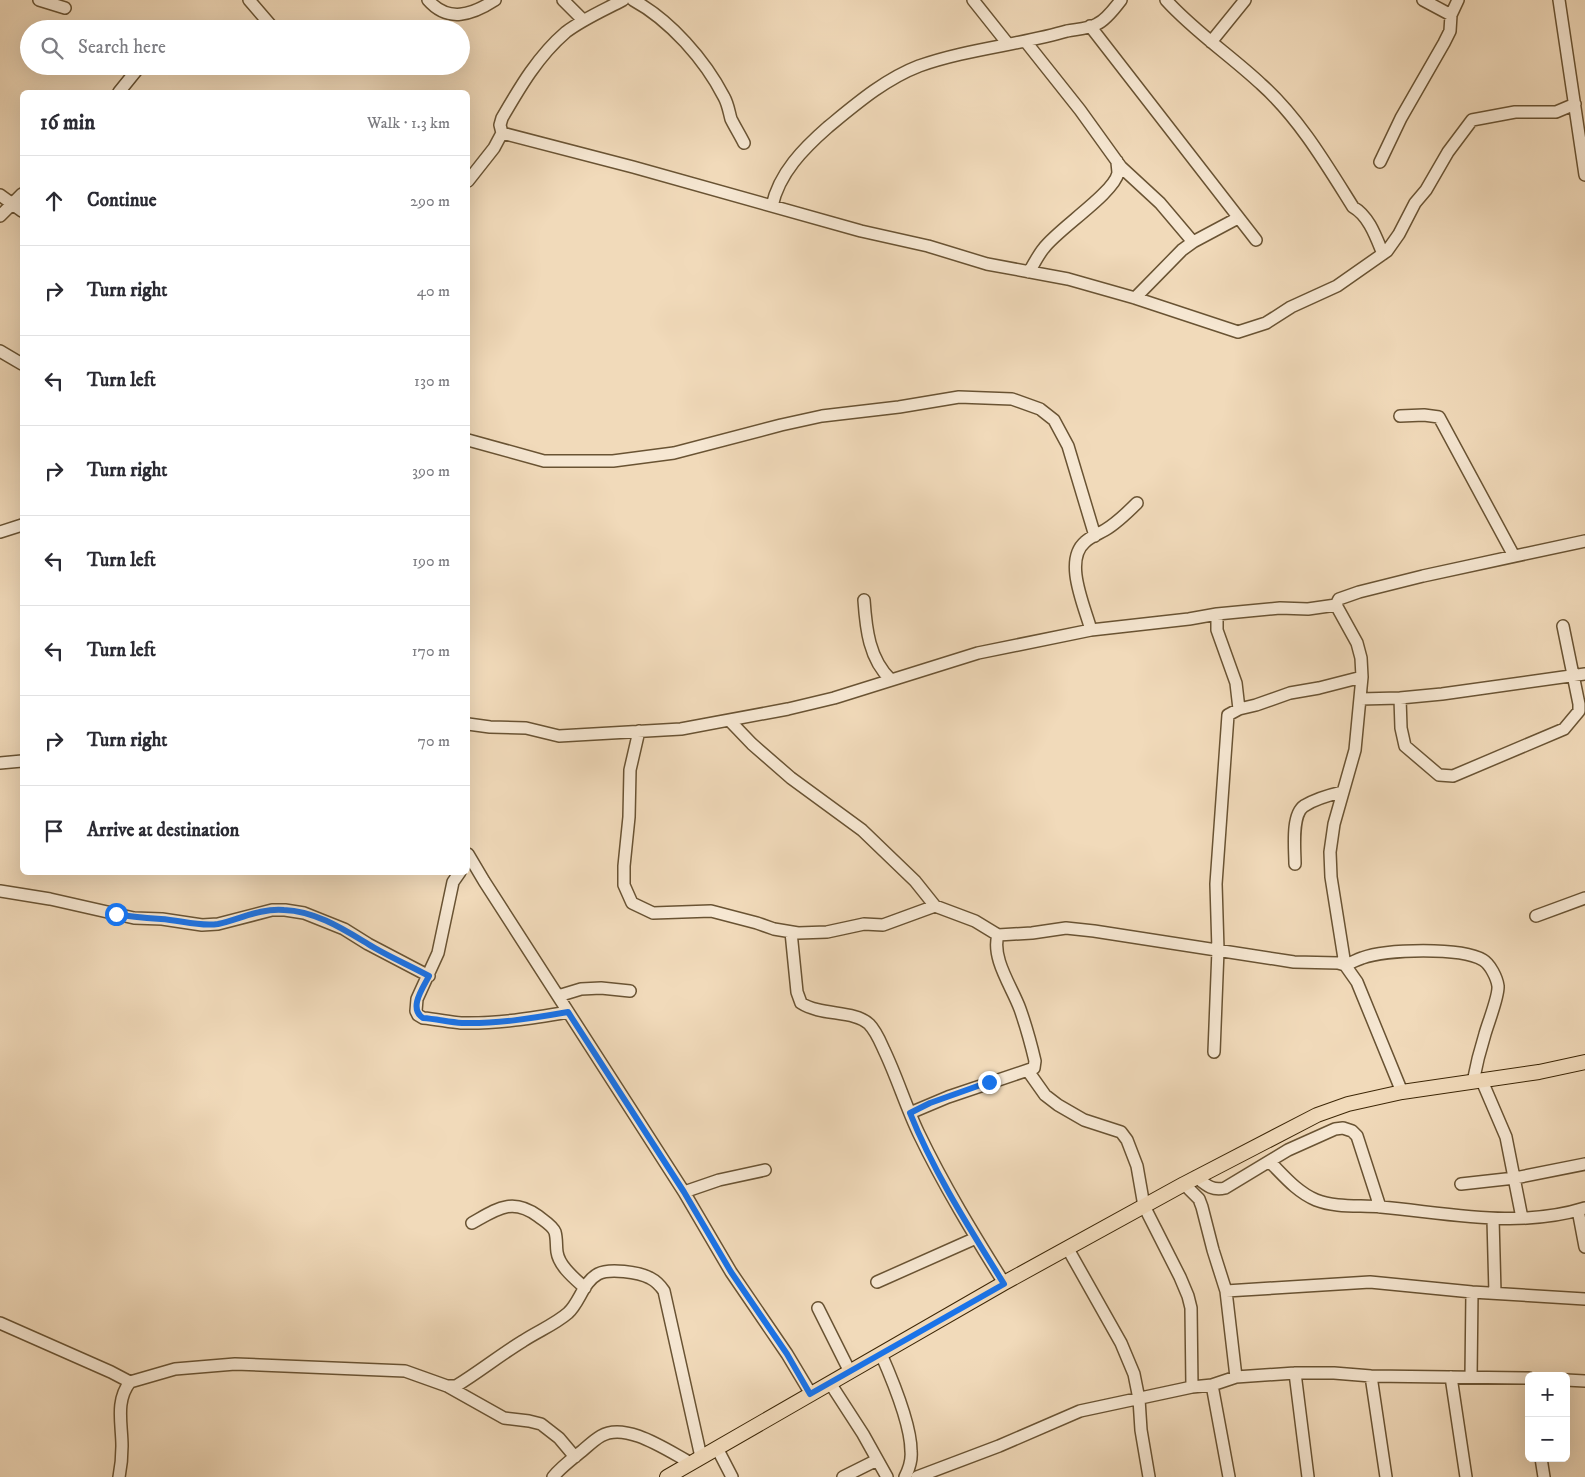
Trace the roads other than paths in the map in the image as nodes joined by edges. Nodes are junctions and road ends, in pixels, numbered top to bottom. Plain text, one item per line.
1 (39, 0) edge
2 (250, 0) edge
3 (428, 0) edge
4 (495, 0) edge
5 (563, 0) edge
6 (623, 0) edge
7 (633, 0) edge
8 (973, 0) edge
9 (1121, 0) edge
10 (1166, 0) edge
11 (1245, 0) edge
12 (1423, 0) edge
13 (1458, 0) edge
14 (1559, 0) edge
15 (65, 8) dead end
16 (1451, 15) junction
17 (267, 20) edge
18 (583, 20) junction
19 (1090, 26) junction
20 (1026, 42) junction
21 (1210, 42) junction
22 (1008, 44) junction
23 (132, 75) edge
24 (120, 90) edge
25 (1575, 104) junction
26 (502, 133) junction
27 (744, 143) dead end
28 (1117, 161) junction
29 (1380, 162) dead end
30 (1585, 175) edge
31 (470, 178) edge
32 (0, 195) edge
33 (20, 196) edge
34 (12, 204) junction
35 (772, 206) junction
36 (20, 210) edge
37 (0, 216) edge
38 (1238, 218) junction
39 (1256, 240) dead end
40 (1193, 242) junction
41 (1383, 254) junction
42 (1029, 272) junction
43 (1135, 298) junction
44 (0, 351) edge
45 (20, 363) edge
46 (1400, 416) dead end
47 (470, 441) edge
48 (1137, 503) dead end
49 (20, 526) edge
50 (0, 532) edge
51 (1095, 536) junction
52 (1585, 541) edge
53 (1514, 556) junction
54 (864, 600) dead end
55 (1336, 605) junction
56 (1217, 614) junction
57 (1563, 626) dead end
58 (1091, 630) junction
59 (1580, 675) edge
60 (1362, 676) junction
61 (891, 680) junction
62 (1400, 698) junction
63 (1360, 699) junction
64 (1239, 710) junction
65 (729, 720) junction
66 (470, 724) edge
67 (639, 731) junction
68 (20, 761) edge
69 (0, 763) edge
70 (1342, 792) junction
71 (470, 863) edge
72 (1295, 864) dead end
73 (458, 875) edge
74 (0, 891) edge
75 (1585, 898) edge
76 (935, 906) junction
77 (1536, 916) dead end
78 (791, 932) junction
79 (998, 935) junction
80 (1218, 950) junction
81 (1345, 966) junction
82 (429, 976) junction
83 (630, 991) dead end
84 (558, 996) junction
85 (568, 1012) junction
86 (1214, 1052) dead end
87 (1585, 1062) edge
88 (1028, 1071) junction
89 (1478, 1081) junction
90 (1402, 1092) junction
91 (910, 1113) junction
92 (1270, 1162) junction
93 (1585, 1164) edge
94 (765, 1170) dead end
95 (1515, 1178) junction
96 (1190, 1181) junction
97 (1461, 1184) dead end
98 (684, 1192) junction
99 (1144, 1206) junction
100 (1380, 1207) junction
101 (1582, 1209) edge
102 (1522, 1218) junction
103 (1493, 1219) junction
104 (472, 1223) dead end
105 (976, 1238) junction
106 (1585, 1247) edge
107 (1068, 1248) junction
108 (878, 1282) dead end
109 (1004, 1284) junction
110 (584, 1288) junction
111 (1226, 1291) junction
112 (1472, 1292) junction
113 (1495, 1293) junction
114 (1585, 1299) edge
115 (818, 1308) dead end
116 (0, 1323) edge
117 (881, 1354) junction
118 (850, 1372) junction
119 (1295, 1373) junction
120 (1371, 1376) junction
121 (1236, 1377) junction
122 (1451, 1377) junction
123 (1471, 1377) junction
124 (1525, 1378) edge
125 (1570, 1380) edge
126 (130, 1382) junction
127 (1585, 1382) edge
128 (830, 1383) junction
129 (1212, 1385) junction
130 (447, 1386) junction
131 (1192, 1387) junction
132 (810, 1394) junction
133 (1139, 1399) junction
134 (717, 1448) junction
135 (575, 1457) junction
136 (696, 1460) junction
137 (877, 1460) junction
138 (1542, 1462) edge
139 (119, 1477) edge
140 (554, 1477) edge
141 (667, 1477) edge
142 (732, 1477) edge
143 (843, 1477) edge
144 (888, 1477) edge
145 (905, 1477) edge
146 (917, 1477) edge
147 (1149, 1477) edge
148 (1229, 1477) edge
149 (1308, 1477) edge
150 (1386, 1477) edge
151 (1466, 1477) edge
152 (1544, 1477) edge

1 - 15 street
2 - 17 street
3 - 4 street
5 - 18 street
6 - 18 street
7 - 27 street
8 - 22 street
9 - 19 street
10 - 21 street
11 - 21 street
12 - 16 street
13 - 16 street
14 - 25 street
16 - 29 street
18 - 26 street
19 - 20 street
19 - 38 street
20 - 22 street
20 - 28 street
21 - 41 street
22 - 35 street
23 - 24 street
25 - 30 street
25 - 41 street
26 - 31 street
26 - 35 street
28 - 40 street
28 - 42 street
32 - 34 street
33 - 34 street
34 - 36 street
34 - 37 street
35 - 42 street
38 - 39 street
38 - 40 street
40 - 43 street
41 - 43 street
42 - 43 street
44 - 45 street
46 - 53 street
47 - 51 street
48 - 51 street
49 - 50 street
51 - 58 street
52 - 53 street
53 - 55 street
54 - 61 street
55 - 56 street
55 - 60 street
56 - 58 street
56 - 64 street
57 - 59 street
58 - 61 street
59 - 62 street
59 - 62 street
60 - 63 street
60 - 64 street
61 - 65 street
62 - 63 street
63 - 70 street
64 - 80 street
65 - 67 street
65 - 76 street
66 - 67 street
67 - 78 street
68 - 69 street
70 - 72 street
70 - 81 street
71 - 84 street
73 - 82 street
74 - 82 street
75 - 77 street
76 - 78 street
76 - 79 street
78 - 91 street
79 - 80 street
79 - 88 street
80 - 81 street
80 - 86 street
81 - 89 street
81 - 90 street
82 - 85 street
83 - 84 street
84 - 85 street
85 - 98 street
87 - 89 main road
88 - 91 street
88 - 99 street
89 - 90 main road
89 - 95 street
90 - 96 main road
91 - 105 street
92 - 96 street
92 - 100 street
92 - 100 street
93 - 95 street
94 - 98 street
95 - 97 street
95 - 102 street
96 - 99 main road
96 - 111 street
98 - 132 street
99 - 107 main road
99 - 131 street
100 - 103 street
101 - 102 street
101 - 106 street
102 - 103 street
103 - 113 street
104 - 110 street
105 - 108 street
105 - 109 street
107 - 109 main road
107 - 133 street
109 - 117 main road
110 - 130 street
110 - 136 street
111 - 112 street
111 - 121 street
112 - 113 street
112 - 123 street
113 - 114 street
115 - 118 street
116 - 126 street
117 - 118 main road
117 - 145 street
118 - 128 main road
119 - 120 street
119 - 121 street
119 - 149 street
120 - 122 street
120 - 150 street
121 - 129 street
122 - 123 street
122 - 151 street
123 - 124 street
125 - 127 street
126 - 130 street
126 - 139 street
128 - 132 main road
128 - 137 street
129 - 131 street
129 - 148 street
130 - 135 street
131 - 133 street
132 - 134 main road
133 - 146 street
133 - 147 street
134 - 136 main road
134 - 142 street
135 - 136 street
135 - 140 street
136 - 141 main road
137 - 143 street
137 - 144 street
138 - 152 street

